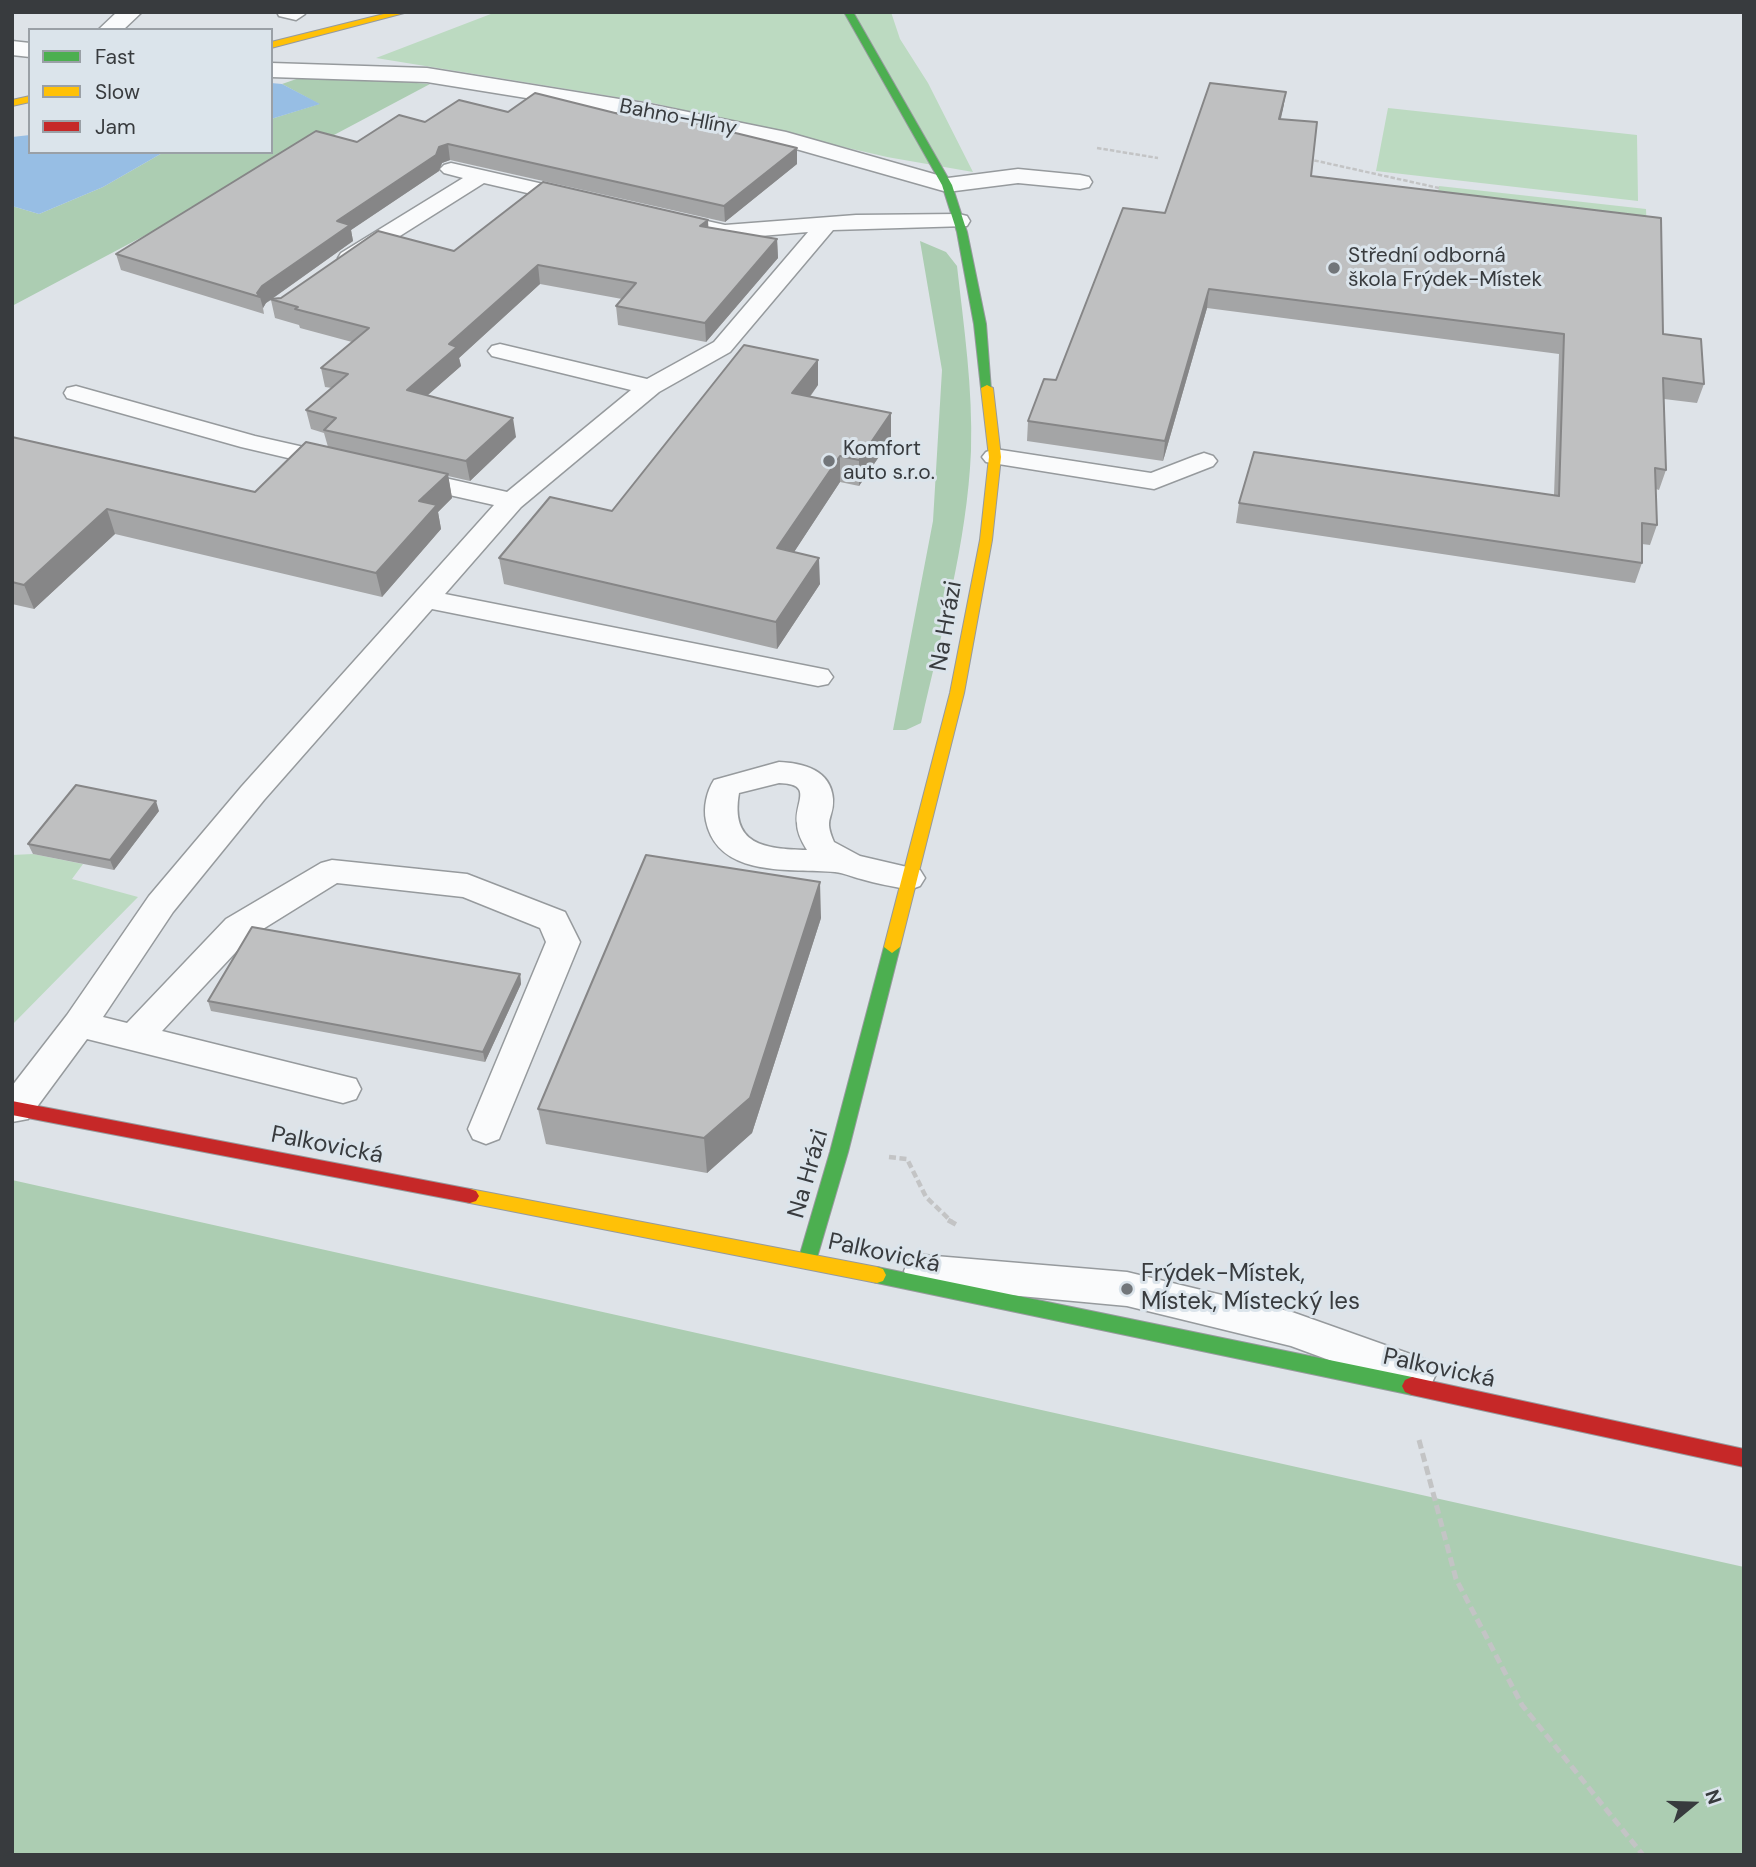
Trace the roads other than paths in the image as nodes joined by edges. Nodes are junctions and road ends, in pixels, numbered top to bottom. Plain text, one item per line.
1 (131, 12) edge
2 (404, 12) edge
3 (848, 12) edge
4 (111, 28) edge
5 (273, 44) edge
6 (273, 70) edge
7 (451, 169) edge
8 (481, 176) junction
9 (1080, 182) dead end
10 (947, 185) junction
11 (603, 204) edge
12 (670, 220) edge
13 (959, 221) junction
14 (827, 224) junction
15 (327, 273) edge
16 (500, 351) dead end
17 (650, 387) junction
18 (76, 393) dead end
19 (995, 457) junction
20 (1204, 461) dead end
21 (512, 501) junction
22 (425, 599) junction
23 (818, 677) dead end
24 (835, 861) dead end
25 (909, 878) junction
26 (79, 1024) junction
27 (135, 1037) junction
28 (343, 1089) dead end
29 (14, 1109) edge
30 (486, 1129) dead end
31 (807, 1261) junction
32 (1493, 1403) junction
33 (1744, 1458) edge

1 - 4 street
2 - 5 street
3 - 10 street, Na Hrázi
6 - 10 street, Bahno-Hlíny
7 - 8 lane
8 - 11 lane
8 - 15 lane
9 - 10 street, Bahno-Hlíny
10 - 13 street, Na Hrázi
12 - 14 lane
13 - 14 lane
13 - 19 street, Na Hrázi
14 - 17 lane
16 - 17 lane
17 - 21 lane
18 - 21 lane
19 - 20 lane
19 - 25 street, Na Hrázi
21 - 22 lane
22 - 23 lane
22 - 26 lane
24 - 25 lane
25 - 31 street, Na Hrázi
26 - 27 lane
26 - 29 lane
27 - 28 lane
27 - 30 lane
29 - 31 street, Palkovická
31 - 32 street, Palkovická
31 - 32 lane
32 - 33 street, Palkovická

